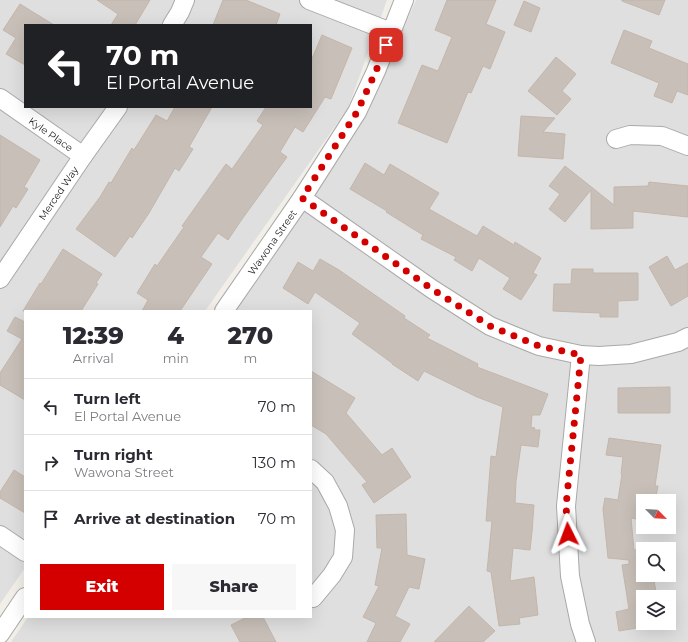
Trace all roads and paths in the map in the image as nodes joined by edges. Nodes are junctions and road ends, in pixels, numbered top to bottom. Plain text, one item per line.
1 (185, 0) edge
2 (309, 0) edge
3 (404, 0) edge
4 (173, 24) edge
5 (391, 32) junction
6 (0, 98) edge
7 (117, 108) edge
8 (616, 139) dead end
9 (688, 146) edge
10 (83, 156) junction
11 (302, 198) junction
12 (0, 279) edge
13 (225, 310) edge
14 (688, 337) edge
15 (581, 355) junction
16 (312, 470) edge
17 (0, 535) edge
18 (24, 551) edge
19 (24, 598) edge
20 (312, 598) dead end
21 (0, 634) edge
22 (586, 642) edge

1 - 4 street
2 - 5 street
3 - 5 street, Wawona Street
5 - 11 street, Wawona Street
6 - 10 street, Kyle Place
7 - 10 street, Merced Way
8 - 9 street
10 - 12 street, Merced Way
11 - 13 street, Wawona Street
11 - 15 street
14 - 15 street
15 - 22 street
16 - 20 street
17 - 18 street
19 - 21 street

